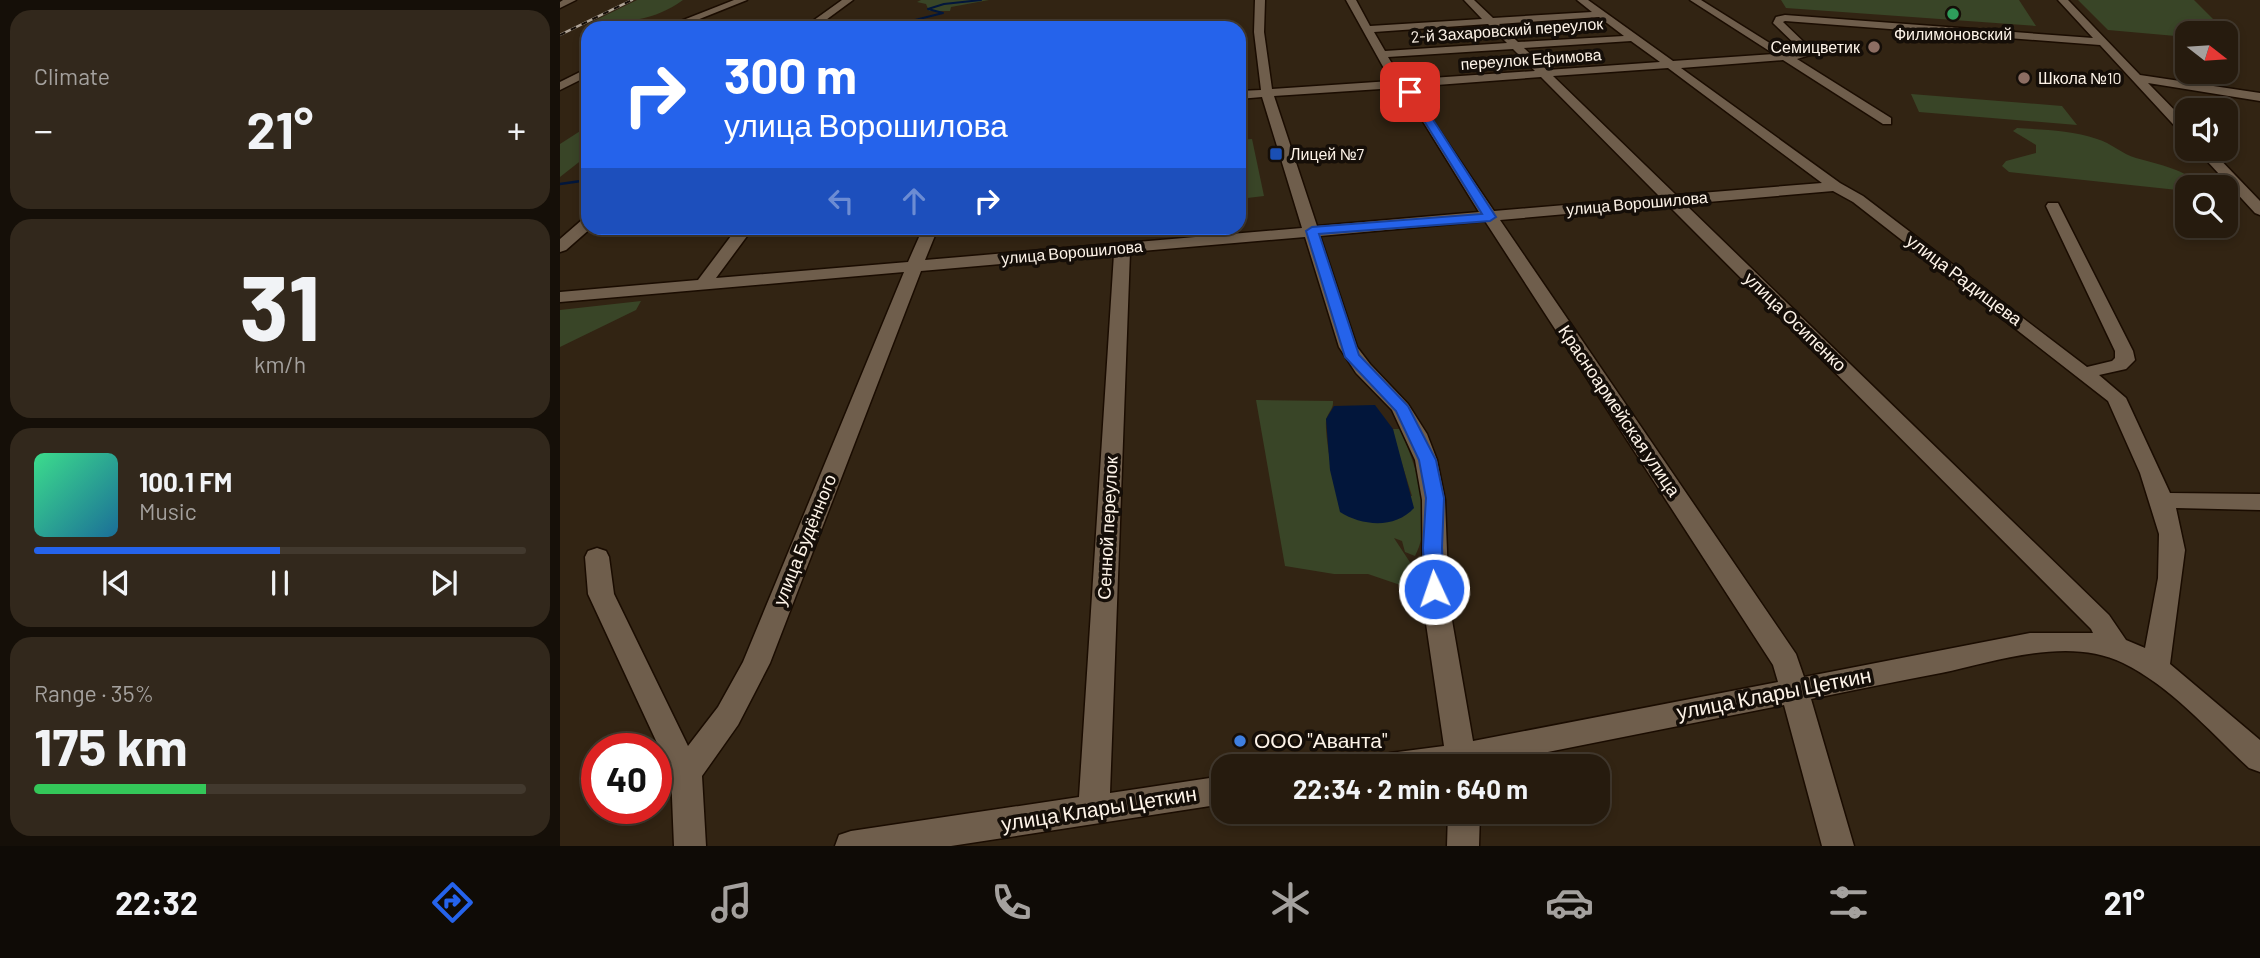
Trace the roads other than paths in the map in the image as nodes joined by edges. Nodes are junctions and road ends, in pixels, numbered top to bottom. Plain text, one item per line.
1 (571, 0) edge
2 (742, 0) edge
3 (848, 0) edge
4 (1260, 0) edge
5 (1582, 0) edge
6 (1695, 0) edge
7 (2063, 0) edge
8 (560, 5) edge
9 (1477, 11) edge
10 (1363, 14) edge
11 (1602, 14) junction
12 (686, 21) edge
13 (818, 21) edge
14 (1634, 38) junction
15 (2104, 42) junction
16 (1514, 45) junction
17 (1383, 54) junction
18 (1784, 58) junction
19 (1670, 65) junction
20 (1544, 74) junction
21 (581, 75) edge
22 (2137, 78) junction
23 (1398, 84) junction
24 (560, 87) edge
25 (1267, 93) junction
26 (1246, 94) edge
27 (2260, 97) edge
28 (2175, 118) edge
29 (1887, 121) dead end
30 (2214, 161) edge
31 (1835, 186) junction
32 (1669, 199) junction
33 (2053, 206) dead end
34 (2260, 210) edge
35 (1490, 217) junction
36 (581, 228) edge
37 (1312, 231) junction
38 (740, 235) edge
39 (927, 235) edge
40 (560, 247) edge
41 (1122, 248) junction
42 (914, 265) junction
43 (704, 283) junction
44 (560, 297) edge
45 (2085, 373) junction
46 (2161, 500) junction
47 (2260, 502) edge
48 (597, 557) dead end
49 (2116, 648) junction
50 (2155, 668) junction
51 (1794, 689) junction
52 (1459, 754) edge
53 (1497, 754) edge
54 (2260, 759) edge
55 (686, 773) junction
56 (1211, 792) edge
57 (1094, 809) junction
58 (1464, 824) edge
59 (690, 846) edge
60 (850, 846) edge
61 (1464, 846) edge
62 (1838, 846) edge

1 - 8 street
2 - 12 street
3 - 13 street
4 - 25 street
5 - 11 street, улица Радищева
6 - 18 street
7 - 15 street
9 - 10 street
9 - 11 street
9 - 16 street, улица Осипенко
10 - 17 street, Красноармейская улица
11 - 14 street, улица Радищева
14 - 16 street, 2-й Захаровский переулок
14 - 19 street, улица Радищева
15 - 18 street
15 - 22 street
16 - 17 street, 2-й Захаровский переулок
16 - 20 street, улица Осипенко
17 - 23 street, Красноармейская улица
18 - 19 street, переулок Ефимова
18 - 29 street
19 - 20 street, переулок Ефимова
19 - 31 street, улица Радищева
20 - 23 street, переулок Ефимова
20 - 32 street, улица Осипенко
21 - 24 street
22 - 27 street
22 - 28 street
23 - 25 street, переулок Ефимова
23 - 35 street, Красноармейская улица
25 - 26 street, переулок Ефимова
25 - 37 street
30 - 34 street
31 - 32 street, улица Ворошилова
31 - 45 street, улица Радищева
32 - 35 street, улица Ворошилова
32 - 49 street, улица Осипенко
33 - 45 street
35 - 37 street, улица Ворошилова
35 - 51 street, Красноармейская улица
36 - 40 street
37 - 41 street, улица Ворошилова
37 - 52 street
38 - 43 street
39 - 42 street, улица Будённого
41 - 42 street, улица Ворошилова
41 - 57 street, Сенной переулок
42 - 43 street, улица Ворошилова
42 - 55 street, улица Будённого
43 - 44 street, улица Ворошилова
45 - 46 street, улица Радищева
46 - 47 street
46 - 50 street, улица Радищева
48 - 55 street
49 - 50 street, улица Клары Цеткин
49 - 51 street, улица Клары Цеткин
50 - 54 street, улица Клары Цеткин
51 - 53 street, улица Клары Цеткин
51 - 62 street, Красноармейская улица
55 - 59 street
56 - 57 street, улица Клары Цеткин
57 - 60 street, улица Клары Цеткин
58 - 61 street

